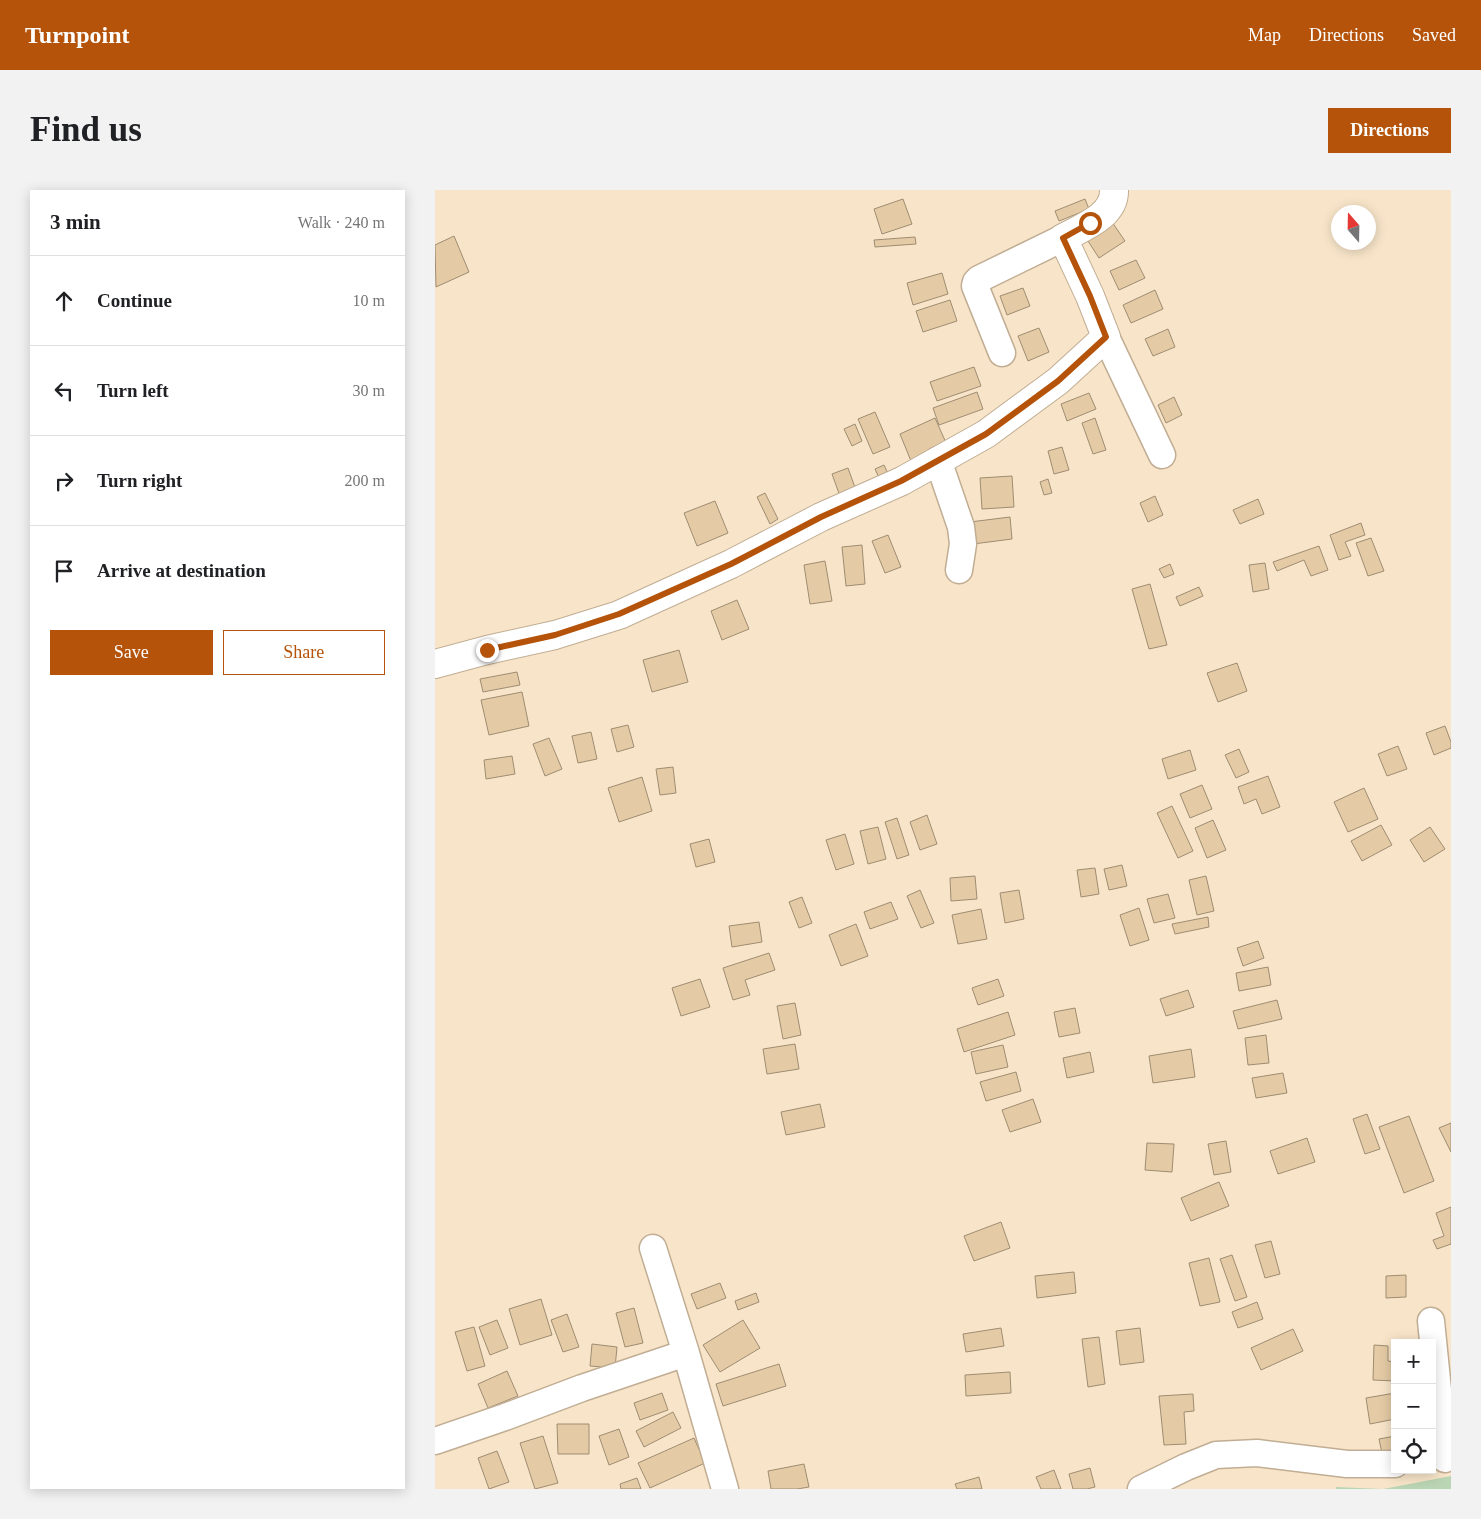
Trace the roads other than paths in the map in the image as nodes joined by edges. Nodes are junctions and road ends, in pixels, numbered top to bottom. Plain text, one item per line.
1 (1114, 190) edge
2 (1063, 238) junction
3 (1106, 337) junction
4 (1002, 353) dead end
5 (1162, 455) dead end
6 (939, 460) junction
7 (959, 570) dead end
8 (435, 664) edge
9 (653, 1248) dead end
10 (1431, 1321) dead end
11 (686, 1353) junction
12 (435, 1441) edge
13 (1443, 1459) edge
14 (1391, 1464) edge
15 (725, 1489) edge
16 (1141, 1489) edge

1 - 2 street
2 - 3 street
2 - 4 street
3 - 5 street
3 - 6 street
6 - 7 street
6 - 8 street
9 - 11 street
10 - 13 street
11 - 12 street
11 - 15 street
14 - 16 street

